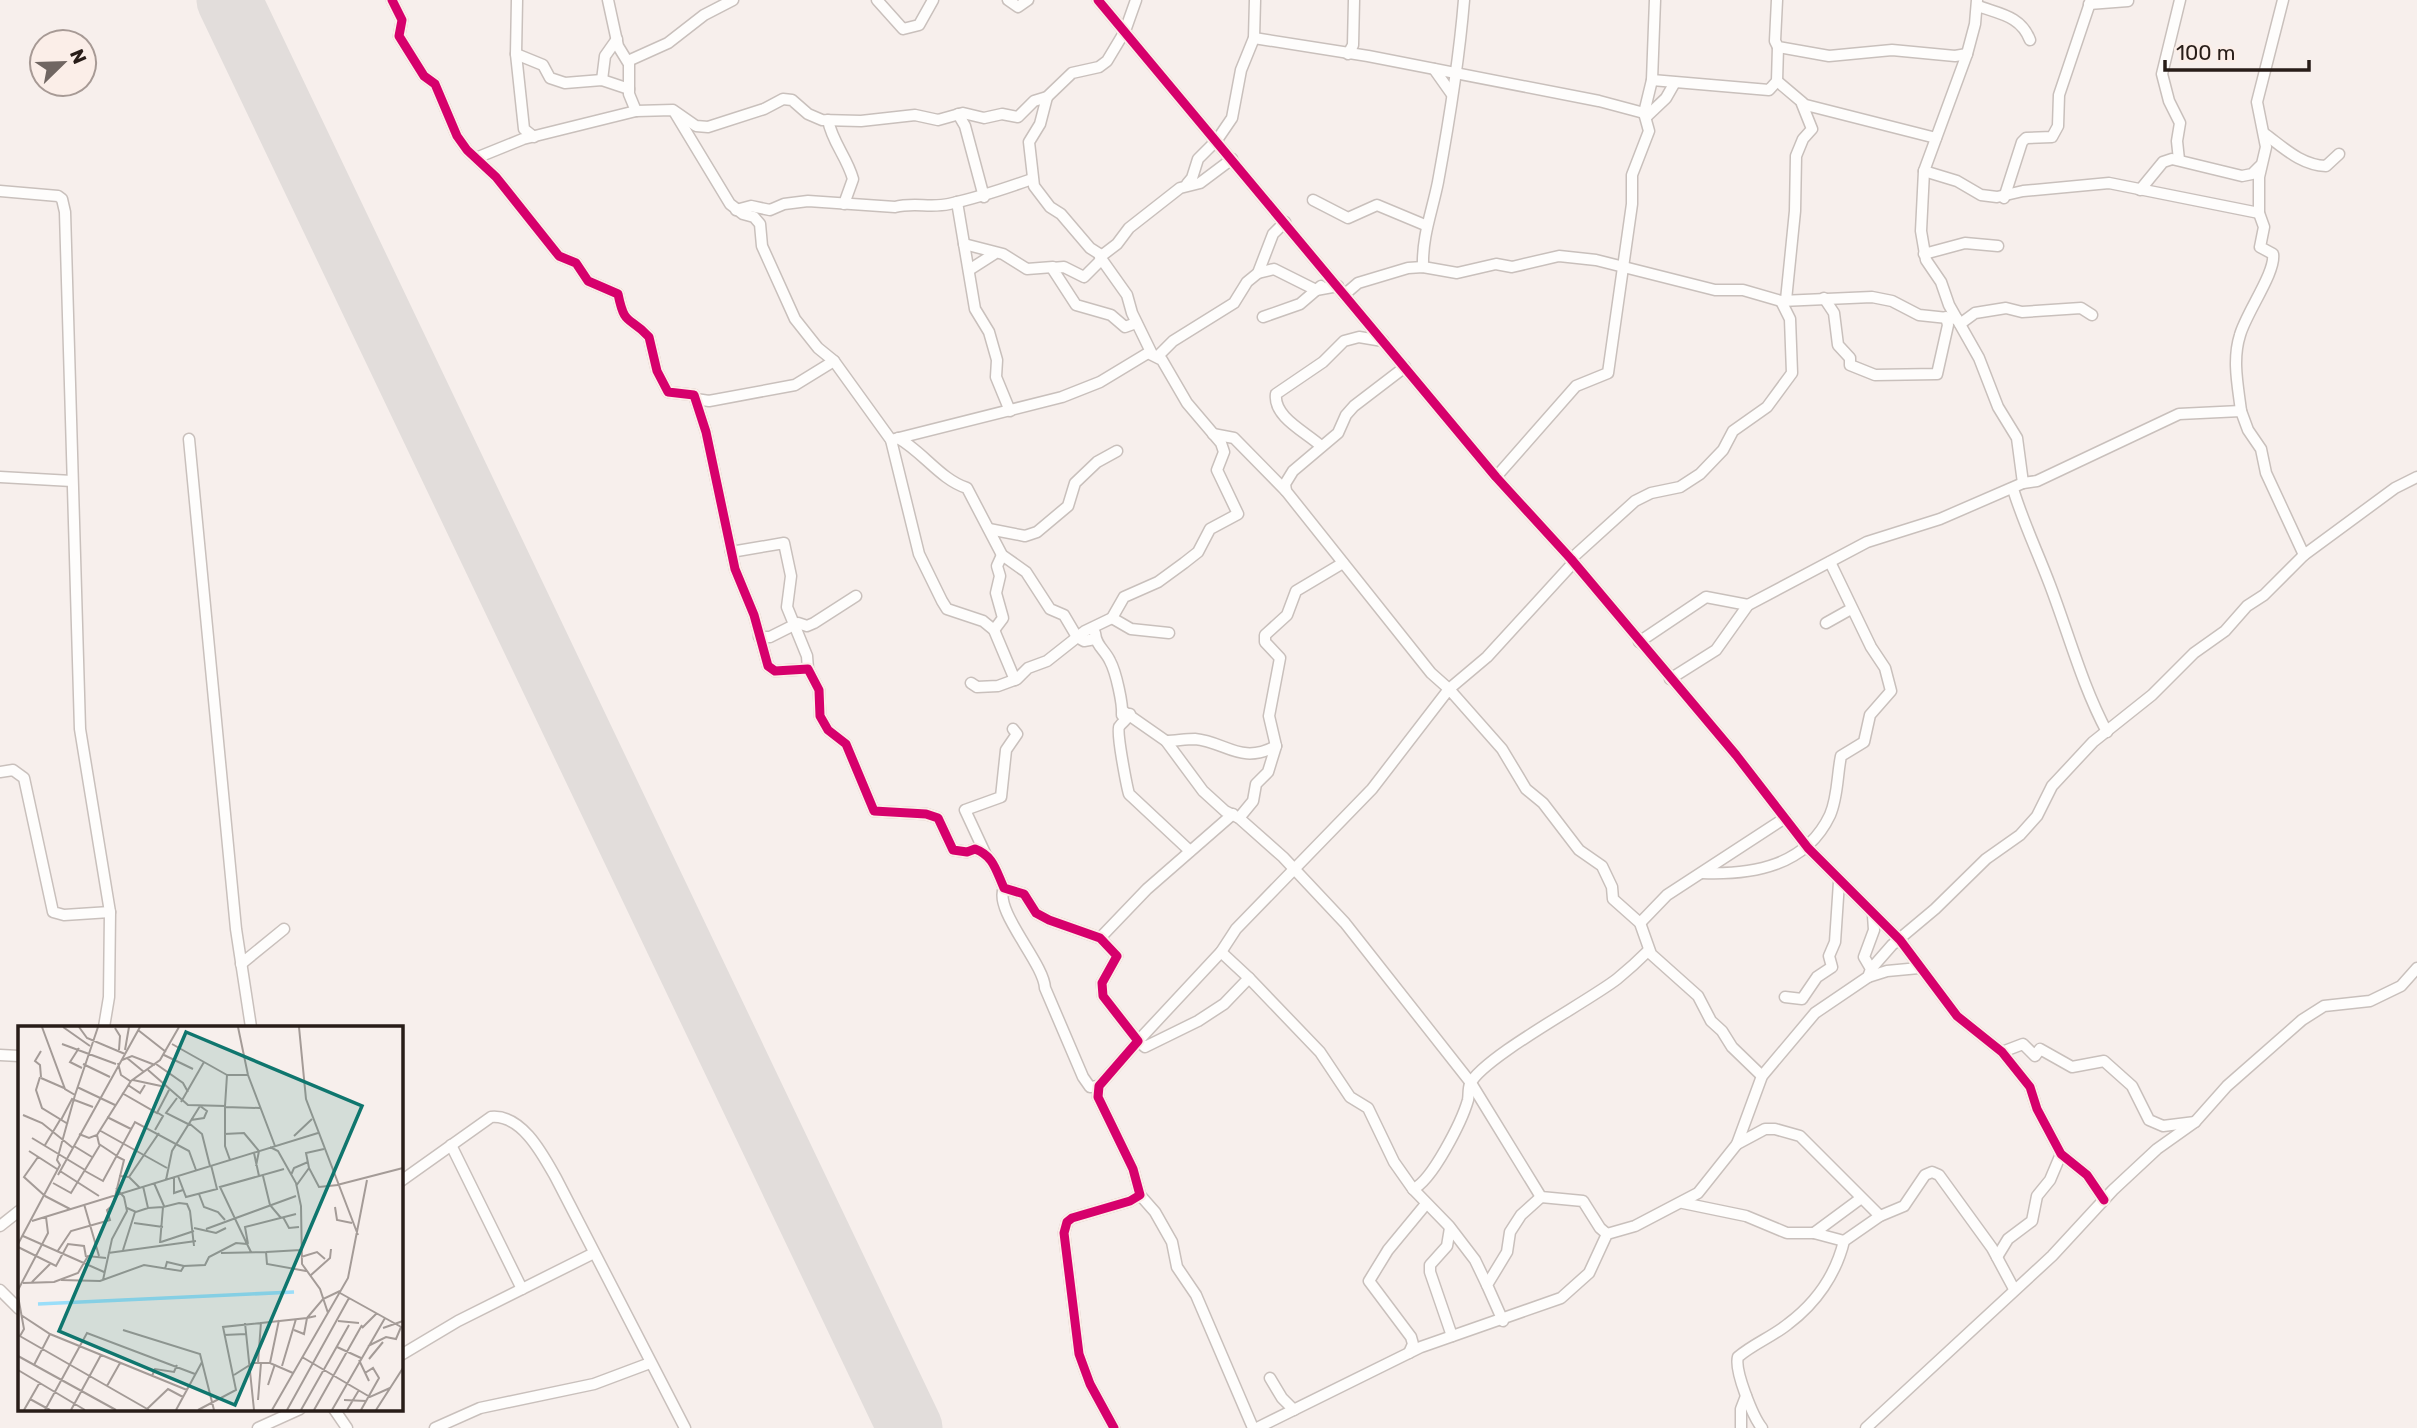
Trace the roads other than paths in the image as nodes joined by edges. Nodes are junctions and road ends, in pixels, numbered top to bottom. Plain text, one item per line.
1 (392, 0) edge
2 (517, 0) edge
3 (608, 0) edge
4 (733, 0) edge
5 (877, 0) edge
6 (933, 0) edge
7 (1007, 0) edge
8 (1028, 0) edge
9 (1098, 0) edge
10 (1136, 0) edge
11 (1255, 0) edge
12 (1354, 0) edge
13 (1464, 0) edge
14 (1655, 0) edge
15 (1777, 0) edge
16 (2180, 0) edge
17 (2283, 0) edge
18 (2128, 1) edge
19 (2090, 2) edge
20 (1978, 3) edge
21 (1125, 31) junction
22 (1254, 38) junction
23 (617, 39) junction
24 (2031, 40) dead end
25 (1778, 47) junction
26 (1350, 50) junction
27 (516, 54) junction
28 (1967, 54) junction
29 (628, 61) junction
30 (1434, 69) junction
31 (1458, 74) junction
32 (602, 80) junction
33 (1651, 80) junction
34 (1777, 81) junction
35 (1674, 84) junction
36 (629, 89) junction
37 (1451, 93) junction
38 (1047, 97) junction
39 (1803, 103) junction
40 (673, 110) junction
41 (636, 111) junction
42 (958, 114) junction
43 (1645, 115) junction
44 (828, 120) junction
45 (523, 134) junction
46 (2265, 134) junction
47 (1936, 138) junction
48 (1217, 141) junction
49 (2339, 154) dead end
50 (476, 158) junction
51 (1232, 159) junction
52 (2179, 159) junction
53 (2261, 165) junction
54 (1924, 171) junction
55 (1032, 179) junction
56 (1187, 184) junction
57 (2140, 190) junction
58 (0, 191) edge
59 (984, 197) junction
60 (2004, 198) junction
61 (1313, 200) dead end
62 (2259, 201) junction
63 (957, 202) junction
64 (844, 204) junction
65 (2239, 208) junction
66 (736, 210) junction
67 (2259, 214) junction
68 (1285, 222) junction
69 (1425, 225) junction
70 (964, 244) junction
71 (1998, 246) dead end
72 (994, 254) junction
73 (1924, 254) junction
74 (1101, 258) junction
75 (1623, 266) junction
76 (1053, 267) junction
77 (1423, 267) junction
78 (969, 270) junction
79 (1258, 273) junction
80 (1328, 274) junction
81 (1084, 277) junction
82 (1316, 290) junction
83 (1341, 291) junction
84 (1069, 297) junction
85 (1824, 298) junction
86 (1788, 301) junction
87 (2092, 315) dead end
88 (1263, 317) dead end
89 (1946, 317) junction
90 (1958, 322) junction
91 (1136, 323) junction
92 (1383, 341) junction
93 (818, 348) junction
94 (1155, 355) junction
95 (834, 361) junction
96 (824, 367) junction
97 (1405, 367) junction
98 (696, 399) junction
99 (1010, 411) junction
100 (2241, 411) junction
101 (1213, 434) junction
102 (189, 439) dead end
103 (894, 439) junction
104 (1321, 446) junction
105 (1117, 451) dead end
106 (0, 477) edge
107 (1496, 477) junction
108 (2417, 477) edge
109 (72, 481) junction
110 (2018, 486) junction
111 (1286, 491) junction
112 (989, 528) junction
113 (731, 552) junction
114 (1002, 555) junction
115 (2304, 555) junction
116 (1572, 561) junction
117 (1830, 562) junction
118 (1343, 563) junction
119 (856, 596) dead end
120 (1748, 605) junction
121 (1851, 609) junction
122 (1112, 618) junction
123 (1826, 623) dead end
124 (792, 626) junction
125 (994, 630) junction
126 (1168, 633) dead end
127 (1095, 634) junction
128 (759, 637) junction
129 (1077, 637) junction
130 (1639, 642) junction
131 (808, 669) junction
132 (1016, 675) junction
133 (1670, 679) junction
134 (971, 683) dead end
135 (1449, 689) junction
136 (1126, 713) junction
137 (1013, 729) dead end
138 (2107, 732) junction
139 (1166, 741) junction
140 (1276, 746) junction
141 (0, 772) edge
142 (1236, 816) junction
143 (1785, 818) junction
144 (1808, 848) junction
145 (1190, 851) junction
146 (985, 853) junction
147 (1295, 870) junction
148 (1702, 873) junction
149 (1839, 882) junction
150 (1004, 888) junction
151 (110, 912) junction
152 (1873, 915) junction
153 (1640, 923) junction
154 (284, 929) dead end
155 (1100, 939) junction
156 (1900, 940) junction
157 (1649, 950) junction
158 (1222, 952) junction
159 (240, 964) junction
160 (1919, 968) junction
161 (2417, 968) edge
162 (1870, 973) junction
163 (1249, 978) junction
164 (1785, 997) dead end
165 (104, 1026) edge
166 (251, 1026) edge
167 (1138, 1041) junction
168 (2002, 1052) junction
169 (0, 1055) edge
170 (18, 1056) edge
171 (1762, 1076) junction
172 (1471, 1083) junction
173 (1096, 1090) junction
174 (2195, 1122) junction
175 (1737, 1144) junction
176 (451, 1145) junction
177 (2062, 1154) junction
178 (402, 1180) edge
179 (1417, 1190) junction
180 (1140, 1195) junction
181 (1541, 1197) junction
182 (1860, 1199) junction
183 (2104, 1200) junction
184 (1680, 1203) junction
185 (1426, 1204) junction
186 (18, 1213) edge
187 (1880, 1216) junction
188 (0, 1226) edge
189 (1450, 1228) junction
190 (1607, 1234) junction
191 (1814, 1234) junction
192 (1844, 1241) junction
193 (594, 1253) junction
194 (1997, 1257) junction
195 (1487, 1286) junction
196 (522, 1289) junction
197 (2014, 1289) junction
198 (0, 1290) edge
199 (18, 1308) edge
200 (1503, 1321) junction
201 (1452, 1336) junction
202 (1409, 1353) junction
203 (402, 1354) edge
204 (650, 1363) junction
205 (1270, 1377) dead end
206 (1746, 1396) junction
207 (298, 1410) edge
208 (335, 1410) edge
209 (1294, 1410) junction
210 (258, 1428) edge
211 (347, 1428) edge
212 (435, 1428) edge
213 (685, 1428) edge
214 (1114, 1428) edge
215 (1255, 1428) edge
216 (1741, 1428) edge
217 (1762, 1428) edge
218 (1866, 1428) edge

1 - 50 street
2 - 27 street
3 - 23 street
4 - 29 street
5 - 6 street
7 - 8 street
9 - 21 street
10 - 21 street
11 - 22 street
12 - 26 street
13 - 31 street
14 - 33 street
15 - 25 street
16 - 52 street
17 - 46 street
18 - 19 street
19 - 60 street
20 - 24 street
20 - 28 street
21 - 38 street
21 - 48 street
22 - 26 street
22 - 48 street
23 - 29 street
23 - 32 street
25 - 28 street
25 - 34 street
26 - 30 street
27 - 32 street
27 - 45 street
28 - 47 street
29 - 36 street
30 - 31 street
30 - 37 street
31 - 37 street
31 - 43 street
32 - 36 street
33 - 35 street
33 - 43 street
34 - 35 street
34 - 39 street
35 - 43 street
36 - 41 street
37 - 69 street
38 - 42 street
38 - 55 street
39 - 47 street
39 - 86 street
40 - 41 street
40 - 44 street
40 - 66 street
41 - 45 street
42 - 44 street
42 - 59 street
43 - 75 street
44 - 64 street
45 - 50 street
46 - 49 street
46 - 53 street
47 - 54 street
48 - 51 street
48 - 56 street
50 - 98 street
51 - 56 street
51 - 68 street
52 - 53 street
52 - 57 street
53 - 62 street
54 - 60 street
54 - 73 street
55 - 59 street
55 - 74 street
56 - 74 street
57 - 60 street
57 - 65 street
58 - 109 street
59 - 63 street
61 - 69 street
62 - 65 street
62 - 67 street
63 - 64 street
63 - 70 street
64 - 66 street
65 - 67 street
66 - 93 street
67 - 100 street
68 - 79 street
68 - 80 street
69 - 77 street
70 - 72 street
70 - 78 street
71 - 73 street
72 - 76 street
72 - 78 street
73 - 90 street
74 - 81 street
74 - 91 street
75 - 77 street
75 - 86 street
75 - 107 street
76 - 81 street
76 - 84 street
77 - 83 street
78 - 99 street
79 - 82 street
79 - 94 street
80 - 82 street
80 - 83 street
81 - 84 street
82 - 83 street
82 - 88 street
83 - 92 street
84 - 91 street
85 - 86 street
85 - 89 street
85 - 89 street
86 - 116 street
87 - 90 street
89 - 90 street
90 - 110 street
91 - 94 street
92 - 97 street
92 - 104 street
93 - 95 street
93 - 96 street
94 - 99 street
94 - 101 street
95 - 96 street
95 - 103 street
96 - 98 street
97 - 104 street
97 - 107 street
98 - 113 street
99 - 103 street
100 - 110 street
100 - 115 street
101 - 111 street
101 - 122 street
102 - 159 street
103 - 112 street
103 - 125 street
104 - 111 street
105 - 112 street
106 - 109 street
107 - 116 street
108 - 115 street
109 - 151 street
110 - 117 street
110 - 138 street
111 - 118 street
112 - 114 street
113 - 124 street
113 - 128 street
114 - 125 street
114 - 129 street
115 - 138 street
116 - 130 street
116 - 135 street
117 - 120 street
117 - 121 street
118 - 135 street
118 - 140 street
119 - 124 street
120 - 130 street
120 - 133 street
121 - 123 street
121 - 144 street
122 - 126 street
122 - 127 street
124 - 128 street
124 - 131 street
125 - 132 street
127 - 129 street
127 - 136 street
128 - 131 street
129 - 132 street
130 - 133 street
131 - 146 street
132 - 134 street
133 - 143 street
135 - 147 street
135 - 153 street
136 - 139 street
136 - 145 street
137 - 146 street
138 - 156 street
139 - 140 street
139 - 142 street
140 - 142 street
141 - 151 street
142 - 145 street
142 - 147 street
143 - 144 street
143 - 148 street
144 - 148 street
144 - 149 street
145 - 155 street
146 - 150 street
147 - 158 street
147 - 172 street
148 - 153 street
149 - 152 street
149 - 164 street
150 - 155 street
150 - 173 street
151 - 165 street
152 - 156 street
152 - 162 street
153 - 157 street
154 - 159 street
155 - 167 street
156 - 160 street
156 - 162 street
157 - 171 street
157 - 172 street
158 - 163 street
158 - 167 street
159 - 166 street
160 - 162 street
160 - 168 street
161 - 174 street
162 - 171 street
163 - 167 street
163 - 179 street
167 - 173 street
168 - 174 street
168 - 177 street
169 - 170 street
171 - 175 street
172 - 179 street
172 - 181 street
173 - 180 street
174 - 183 street
175 - 182 street
175 - 184 street
176 - 178 street
176 - 193 street
176 - 196 street
177 - 183 street
177 - 194 street
179 - 185 street
180 - 214 street
180 - 215 street
181 - 190 street
181 - 195 street
182 - 187 street
182 - 191 street
183 - 197 street
184 - 190 street
184 - 191 street
185 - 189 street
185 - 202 street
186 - 188 street
187 - 192 street
187 - 194 street
189 - 195 street
189 - 201 street
190 - 200 street
191 - 192 street
192 - 206 street
193 - 196 street
193 - 204 street
194 - 197 street
195 - 200 street
196 - 203 street
197 - 218 street
198 - 199 street
200 - 201 street
201 - 202 street
202 - 209 street
204 - 212 street
204 - 213 street
205 - 209 street
206 - 216 street
206 - 217 street
207 - 210 street
208 - 211 street
209 - 215 street

